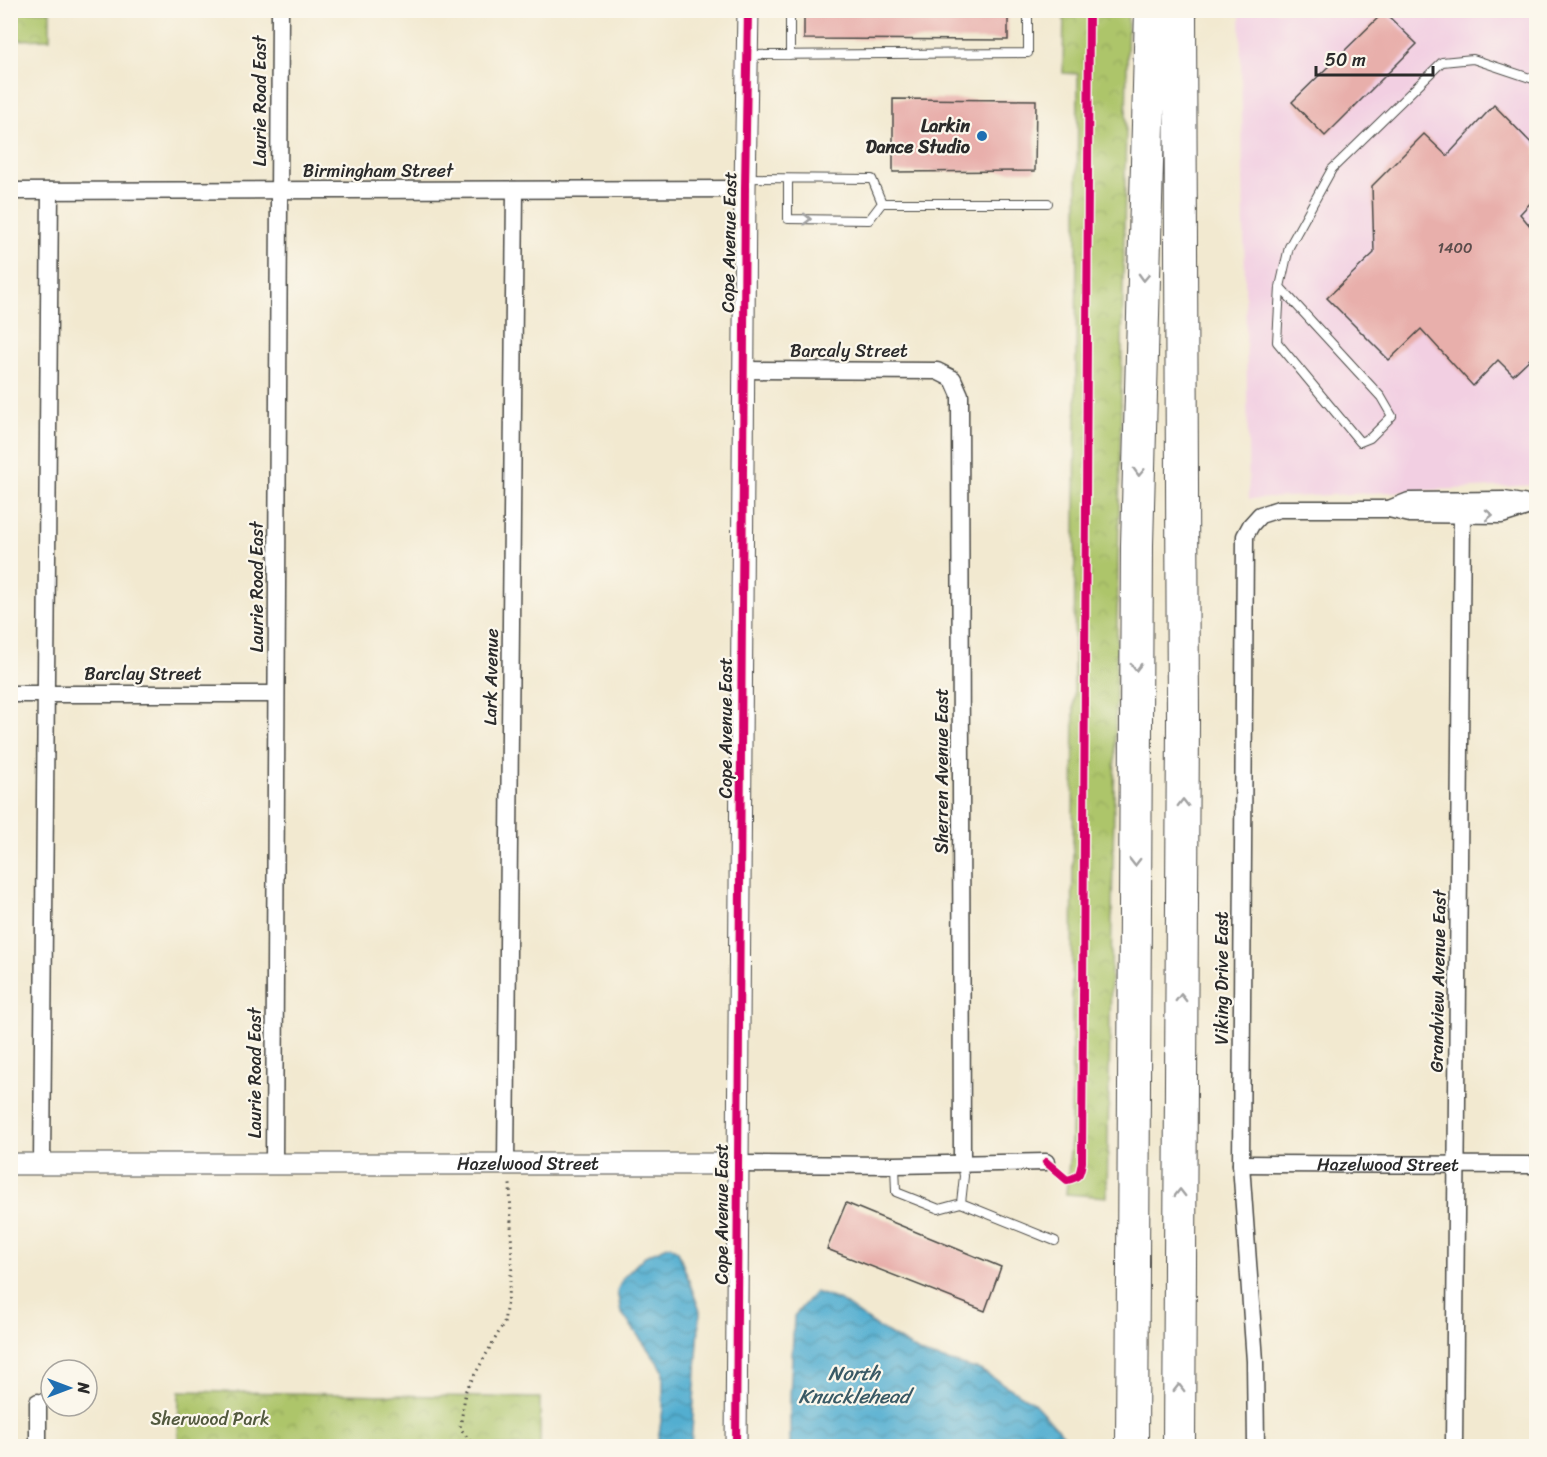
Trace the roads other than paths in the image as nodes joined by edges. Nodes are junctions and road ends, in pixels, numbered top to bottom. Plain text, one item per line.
1 (280, 10) edge
2 (748, 10) edge
3 (790, 10) edge
4 (1028, 10) edge
5 (1139, 10) edge
6 (1151, 10) edge
7 (1180, 10) edge
8 (1194, 10) edge
9 (747, 55) junction
10 (790, 55) junction
11 (1536, 80) edge
12 (1181, 124) junction
13 (788, 179) junction
14 (745, 184) junction
15 (279, 190) junction
16 (515, 190) junction
17 (10, 191) edge
18 (50, 191) junction
19 (882, 203) junction
20 (1048, 203) dead end
21 (1145, 219) junction
22 (1280, 287) junction
23 (743, 370) junction
24 (952, 379) joint
25 (1535, 505) edge
26 (1389, 509) junction
27 (1462, 515) junction
28 (10, 694) edge
29 (46, 694) junction
30 (276, 694) junction
31 (1046, 1161) dead end
32 (10, 1164) edge
33 (42, 1164) junction
34 (274, 1164) junction
35 (738, 1164) junction
36 (962, 1164) junction
37 (1241, 1164) junction
38 (895, 1165) junction
39 (1455, 1166) junction
40 (1536, 1166) edge
41 (508, 1171) junction
42 (961, 1203) junction
43 (1055, 1240) dead end
44 (38, 1402) dead end
45 (38, 1446) edge
46 (736, 1446) edge
47 (1132, 1446) edge
48 (1179, 1446) edge
49 (1256, 1446) edge
50 (1454, 1446) edge

1 - 15 street, Laurie Road East
2 - 9 street, Cope Avenue East
3 - 10 lane
4 - 10 lane
5 - 21 highway
6 - 21 highway
7 - 12 highway
8 - 12 highway
9 - 10 lane
9 - 14 street, Cope Avenue East
11 - 22 lane
48 -> 12 highway
13 - 14 lane
13 - 19 lane
13 -> 19 lane
14 - 16 street, Birmingham Street
14 - 23 street, Cope Avenue East
15 - 16 street, Birmingham Street
15 - 18 street, Birmingham Street
15 - 30 street, Laurie Road East
16 - 41 street, Lark Avenue
17 - 18 street, Birmingham Street
18 - 29 street
19 - 20 lane
21 -> 47 highway
22 - 22 lane
23 - 24 street, Barcaly Street
23 - 35 street, Cope Avenue East
24 - 36 street, Sherren Avenue East
25 - 26 street
27 -> 25 street
26 - 27 street
26 - 37 street, Viking Drive East
27 - 39 street, Grandview Avenue East
28 - 29 street, Barclay Street
29 - 30 street, Barclay Street
29 - 33 street
30 - 34 street, Laurie Road East
31 - 36 street, Hazelwood Street
32 - 33 street, Hazelwood Street
33 - 34 street, Hazelwood Street
34 - 41 street, Hazelwood Street
35 - 38 street, Hazelwood Street
35 - 41 street, Hazelwood Street
35 - 46 street, Cope Avenue East
36 - 38 street, Hazelwood Street
36 - 42 lane
37 - 39 street, Hazelwood Street
37 - 49 street, Viking Drive East
38 - 42 lane
39 - 40 street, Hazelwood Street
39 - 50 street, Grandview Avenue East
42 - 43 lane
44 - 45 street

